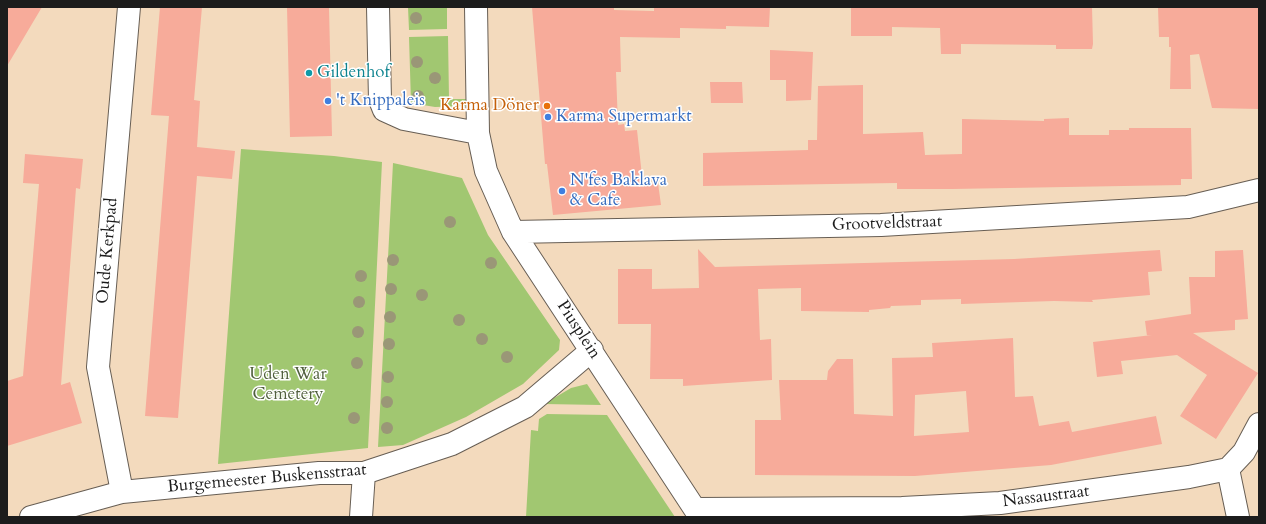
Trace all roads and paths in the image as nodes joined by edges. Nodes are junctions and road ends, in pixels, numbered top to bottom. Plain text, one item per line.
1 (128, 7) edge
2 (378, 7) edge
3 (476, 7) edge
4 (478, 133) junction
5 (1259, 190) edge
6 (513, 232) junction
7 (592, 350) junction
8 (1259, 424) edge
9 (1228, 469) junction
10 (364, 473) junction
11 (122, 492) junction
12 (697, 513) edge
13 (31, 517) edge
14 (361, 517) edge
15 (1238, 517) edge

1 - 11 street, Oude Kerkpad
2 - 4 street
3 - 4 street, Piusplein
4 - 6 street, Piusplein
5 - 6 street, Grootveldstraat
6 - 7 street, Piusplein
7 - 10 street, Burgemeester Buskensstraat
7 - 12 street, Piusplein
8 - 9 street
9 - 12 street, Nassaustraat
9 - 15 street
10 - 11 street, Burgemeester Buskensstraat
10 - 14 street
11 - 13 street, Burgemeester Buskensstraat

